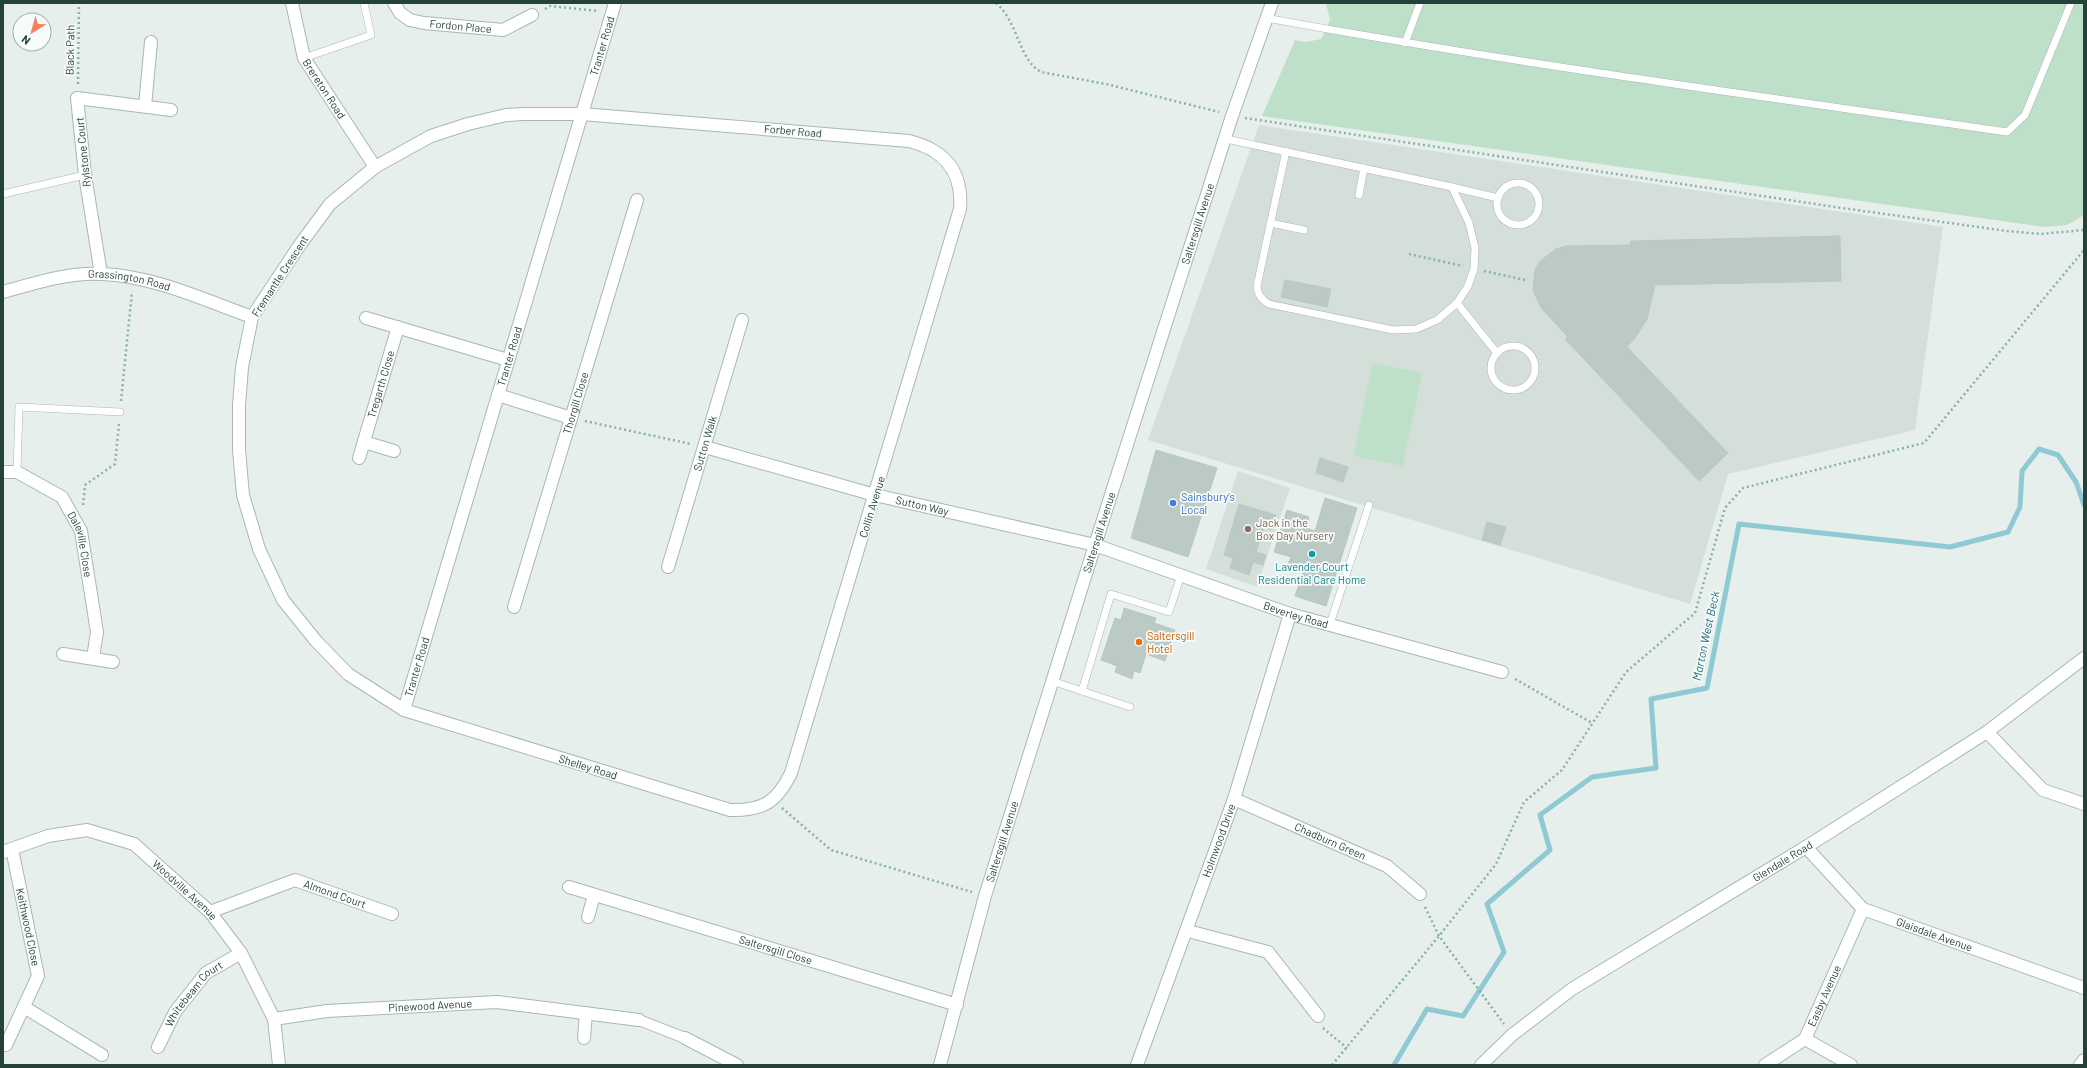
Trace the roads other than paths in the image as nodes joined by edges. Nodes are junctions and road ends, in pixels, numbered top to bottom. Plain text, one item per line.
1 (292, 3) edge
2 (364, 3) edge
3 (394, 3) edge
4 (1272, 3) edge
5 (1420, 3) edge
6 (2071, 3) edge
7 (613, 8) edge
8 (532, 15) road end
9 (1266, 18) junction
10 (150, 42) dead end
11 (1405, 43) junction
12 (304, 58) junction
13 (145, 106) junction
14 (171, 110) dead end
15 (582, 114) junction
16 (1226, 139) junction
17 (1286, 151) junction
18 (375, 167) junction
19 (1364, 168) junction
20 (85, 175) junction
21 (1452, 187) junction
22 (3, 194) edge
23 (1359, 195) dead end
24 (1498, 198) junction
25 (637, 200) dead end
26 (960, 209) joint
27 (1270, 223) junction
28 (1304, 230) dead end
29 (101, 274) junction
30 (3, 292) edge
31 (1457, 303) junction
32 (252, 317) junction
33 (366, 318) dead end
34 (742, 320) dead end
35 (398, 327) junction
36 (1497, 353) junction
37 (508, 360) junction
38 (498, 395) junction
39 (120, 412) dead end
40 (571, 418) junction
41 (364, 442) junction
42 (705, 447) junction
43 (394, 451) dead end
44 (359, 458) dead end
45 (3, 472) edge
46 (17, 472) junction
47 (876, 495) junction
48 (1369, 506) dead end
49 (1095, 545) junction
50 (668, 566) dead end
51 (1181, 575) junction
52 (514, 607) dead end
53 (1290, 614) junction
54 (1330, 624) junction
55 (63, 654) dead end
56 (93, 658) junction
57 (2084, 658) edge
58 (113, 662) dead end
59 (1502, 672) road end
60 (1052, 681) junction
61 (1082, 691) junction
62 (1130, 707) dead end
63 (404, 710) junction
64 (1987, 732) junction
65 (1234, 799) junction
66 (773, 800) joint
67 (2084, 804) edge
68 (1806, 847) junction
69 (7, 850) edge
70 (569, 887) dead end
71 (1420, 894) road end
72 (594, 895) junction
73 (1863, 909) junction
74 (210, 912) junction
75 (392, 914) dead end
76 (588, 917) dead end
77 (1188, 931) junction
78 (241, 953) junction
79 (2084, 988) edge
80 (957, 1005) junction
81 (24, 1007) junction
82 (586, 1013) junction
83 (1318, 1016) road end
84 (274, 1019) junction
85 (639, 1020) joint
86 (584, 1038) dead end
87 (685, 1038) joint
88 (1805, 1039) junction
89 (6, 1044) dead end
90 (158, 1047) dead end
91 (102, 1055) dead end
92 (2084, 1060) edge
93 (279, 1065) edge
94 (737, 1065) edge
95 (940, 1065) edge
96 (1137, 1065) edge
97 (1481, 1065) edge
98 (1765, 1065) edge
99 (1851, 1065) edge
100 (2080, 1065) edge

1 - 12 street, Brereton Road
2 - 12 lane
3 - 8 street, Fordon Place
4 - 9 street, Saltersgill Avenue
5 - 11 lane
6 - 11 lane
7 - 15 street, Tranter Road
9 - 11 lane
9 - 16 street, Saltersgill Avenue
10 - 13 street
12 - 18 street, Brereton Road
13 - 14 street
13 - 20 street, Rylstone Court
15 - 18 street, Fremantle Crescent
15 - 26 street, Forber Road
15 - 37 street, Tranter Road
16 - 17 lane
16 - 49 street, Saltersgill Avenue
17 - 19 lane
17 - 27 lane
18 - 32 street, Fremantle Crescent
19 - 21 lane
19 - 23 lane
20 - 22 lane
20 - 29 street, Rylstone Court
21 - 24 lane
21 - 31 lane
24 - 24 lane
25 - 40 street, Thorgill Close
26 - 47 street, Collin Avenue
27 - 28 lane
27 - 31 lane
29 - 30 street, Grassington Road
29 - 32 street, Grassington Road
31 - 36 lane
32 - 63 street, Fremantle Crescent
33 - 35 street
34 - 42 street, Sutton Walk
35 - 37 street
35 - 41 street, Tregarth Close
36 - 36 lane
37 - 38 street, Tranter Road
38 - 40 street
38 - 63 street, Tranter Road
39 - 46 lane
40 - 52 street, Thorgill Close
41 - 43 street
41 - 44 street, Tregarth Close
42 - 47 street, Sutton Way
42 - 50 street, Sutton Walk
45 - 46 street, Daleville Close
46 - 56 street, Daleville Close
47 - 49 street, Sutton Way
47 - 66 street, Collin Avenue
48 - 54 lane
49 - 51 street, Beverley Road
49 - 60 street, Saltersgill Avenue
51 - 53 street, Beverley Road
51 - 61 lane
53 - 54 street, Beverley Road
53 - 65 street, Holmwood Drive
54 - 59 street, Beverley Road
55 - 56 street
56 - 58 street
57 - 64 street, Glendale Road
60 - 61 lane
60 - 80 street, Saltersgill Avenue
61 - 62 lane
63 - 66 street, Shelley Road
64 - 67 street
64 - 68 street, Glendale Road
65 - 71 street, Chadburn Green
65 - 77 street, Holmwood Drive
68 - 73 street, Glaisdale Avenue
68 - 97 street, Glendale Road
69 - 74 street, Woodville Avenue
69 - 81 street, Keithwood Close
70 - 72 street, Saltersgill Close
72 - 76 street
72 - 80 street, Saltersgill Close
73 - 79 street, Glaisdale Avenue
73 - 88 street, Easby Avenue
74 - 75 street, Almond Court
74 - 78 street, Woodville Avenue
77 - 83 street
77 - 96 street, Holmwood Drive
78 - 84 street, Woodville Avenue
78 - 90 street, Whitebeam Court
80 - 95 street, Saltersgill Avenue
81 - 89 street, Keithwood Close
81 - 91 street
82 - 84 street, Pinewood Avenue
82 - 85 street, Pinewood Avenue
82 - 86 street
84 - 93 street, Woodville Avenue
85 - 87 street, Pinewood Avenue
87 - 94 street, Pinewood Avenue
88 - 98 street, Easby Avenue
88 - 99 street
92 - 100 street

